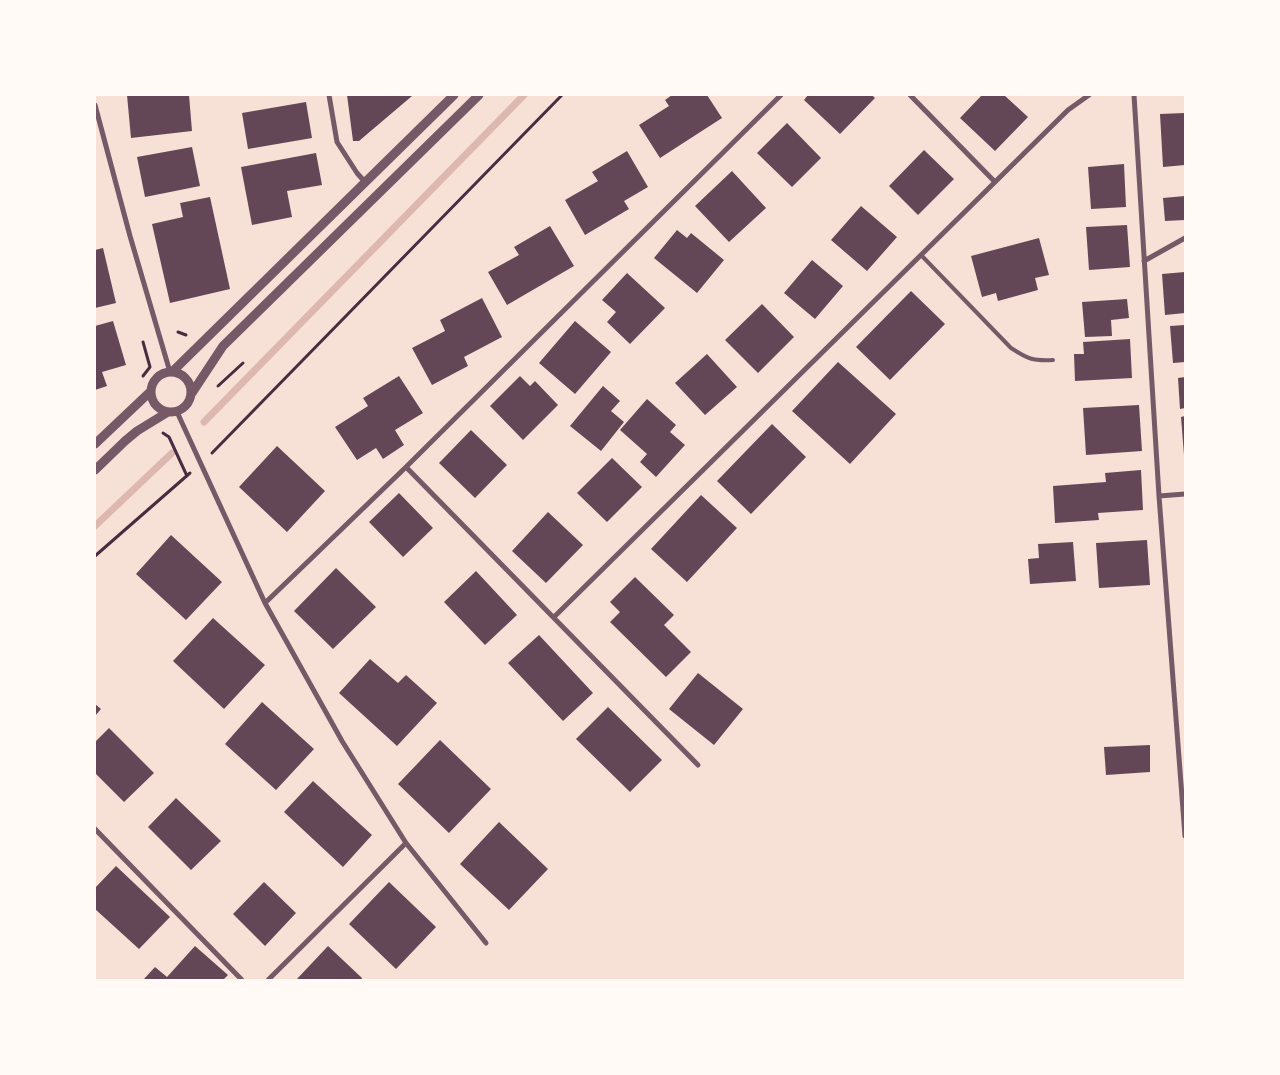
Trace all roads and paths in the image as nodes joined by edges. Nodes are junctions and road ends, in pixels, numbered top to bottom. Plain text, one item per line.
1 (328, 95) edge
2 (454, 95) edge
3 (479, 95) edge
4 (562, 95) edge
5 (781, 95) edge
6 (910, 95) edge
7 (1089, 95) edge
8 (1134, 95) edge
9 (95, 105) edge
10 (365, 182) junction
11 (995, 182) junction
12 (1185, 238) edge
13 (921, 256) junction
14 (1144, 261) junction
15 (143, 342) dead end
16 (1053, 360) dead end
17 (243, 363) dead end
18 (171, 372) junction
19 (140, 380) dead end
20 (216, 388) dead end
21 (151, 391) junction
22 (192, 393) junction
23 (172, 412) junction
24 (157, 434) dead end
25 (95, 444) edge
26 (210, 445) dead end
27 (406, 467) junction
28 (95, 470) edge
29 (1185, 494) edge
30 (1159, 496) junction
31 (95, 556) edge
32 (265, 603) junction
33 (554, 617) junction
34 (698, 765) dead end
35 (95, 829) edge
36 (1185, 836) edge
37 (406, 843) junction
38 (486, 943) dead end
39 (242, 980) edge
40 (268, 980) edge

1 - 10 street
2 - 10 street
3 - 22 street
4 - 26 path
5 - 27 street
6 - 11 street
7 - 11 street
8 - 14 street
9 - 18 street
10 - 18 street
11 - 13 street
12 - 14 street
13 - 16 lane
13 - 33 street
14 - 30 street
15 - 19 path
17 - 20 path
18 - 21 street
18 - 22 street
21 - 23 street
21 - 25 street
22 - 23 street
23 - 28 street
23 - 32 street
24 - 31 path
27 - 32 street
27 - 33 street
29 - 30 street
30 - 36 street
32 - 37 street
33 - 34 street
35 - 39 street
37 - 38 street
37 - 40 street

